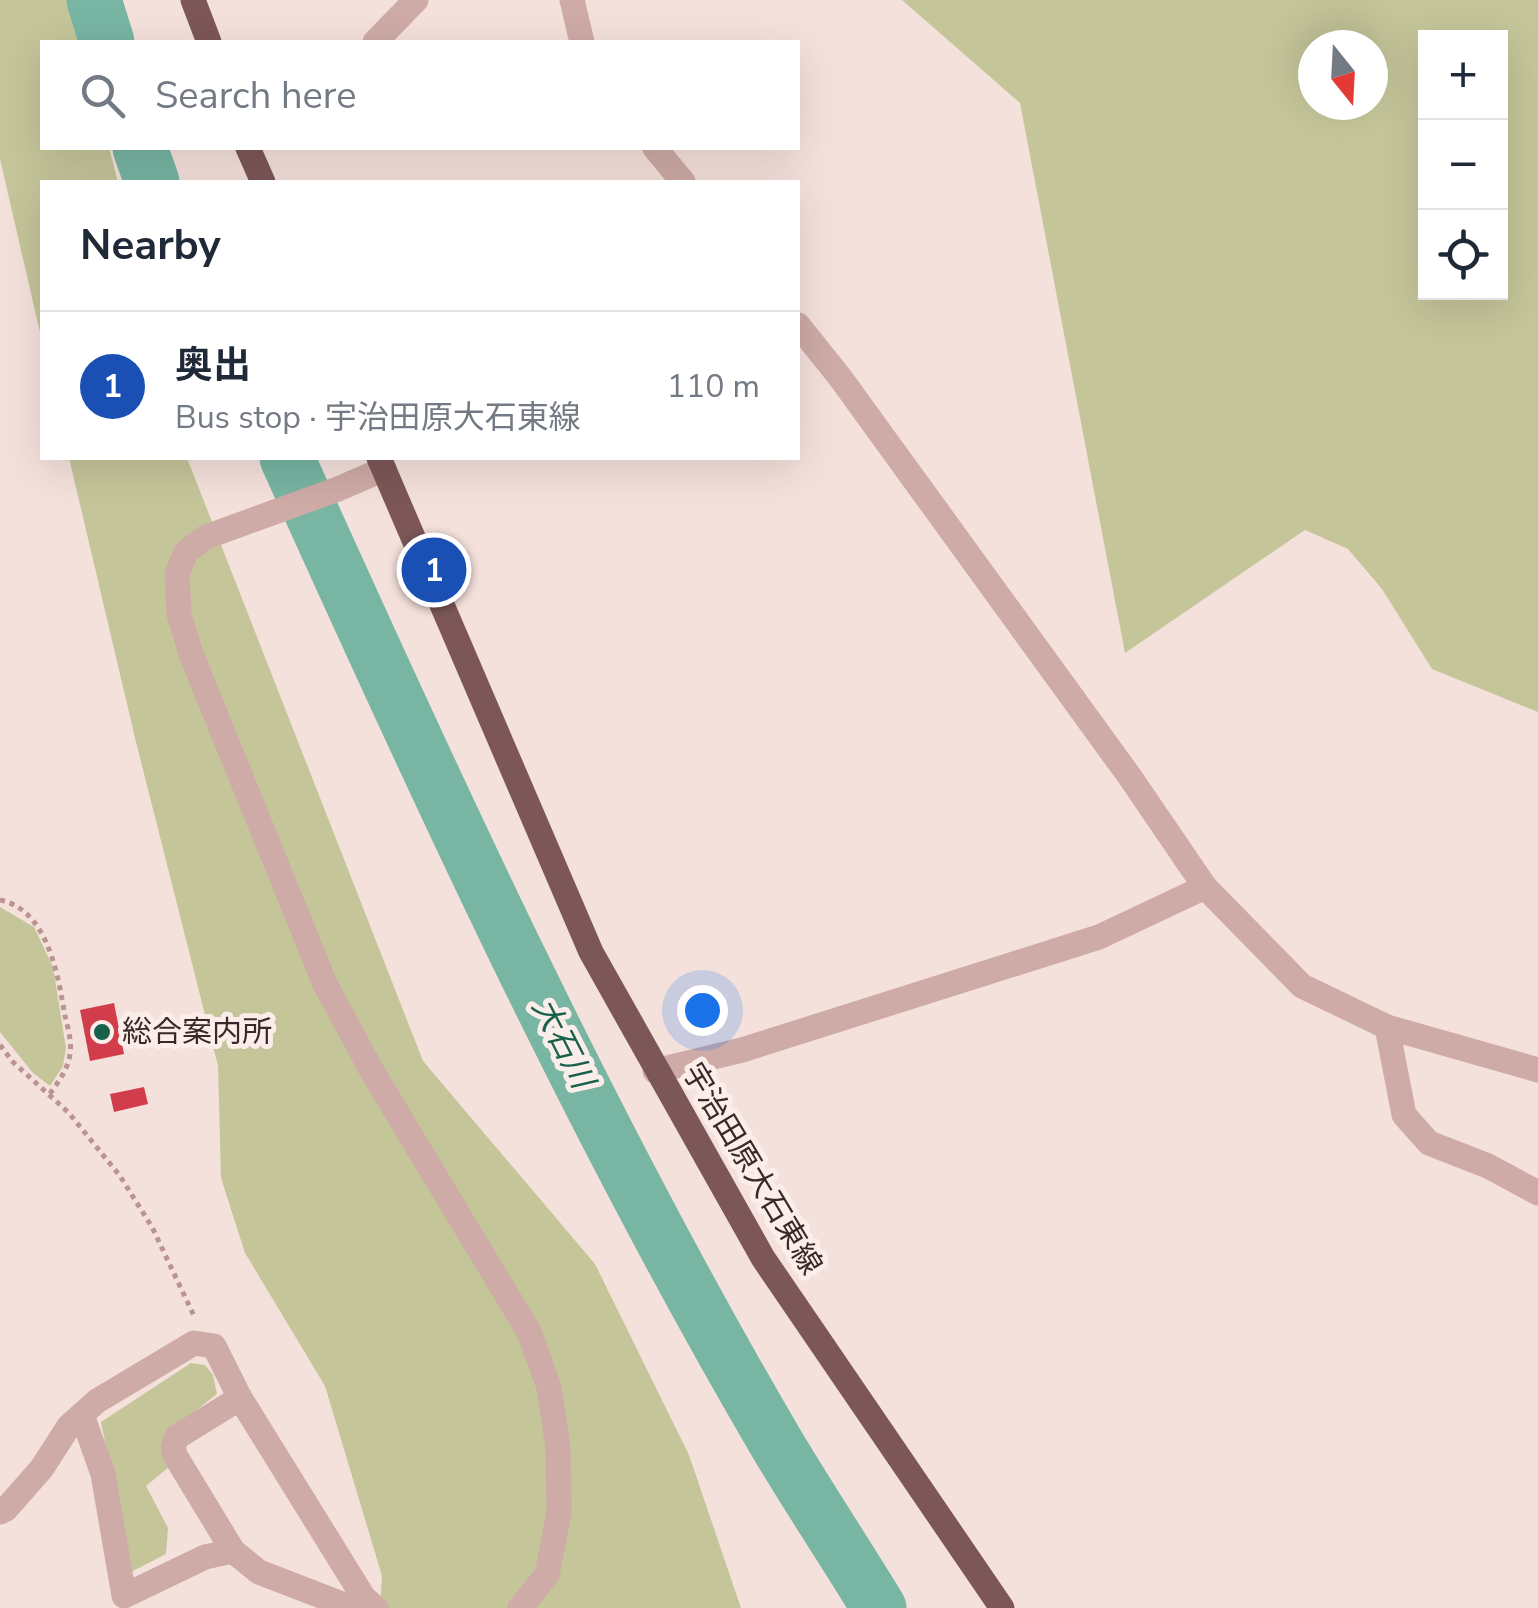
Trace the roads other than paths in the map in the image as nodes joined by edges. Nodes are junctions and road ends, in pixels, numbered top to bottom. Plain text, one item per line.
1 (193, 0) edge
2 (416, 0) edge
3 (572, 0) edge
4 (207, 40) edge
5 (377, 40) edge
6 (582, 40) edge
7 (249, 150) edge
8 (657, 150) edge
9 (262, 180) edge
10 (681, 180) edge
11 (800, 327) edge
12 (382, 463) edge
13 (1205, 887) junction
14 (1387, 1027) junction
15 (655, 1070) junction
16 (1538, 1070) edge
17 (1538, 1194) edge
18 (240, 1398) junction
19 (82, 1415) junction
20 (0, 1512) edge
21 (233, 1551) junction
22 (352, 1608) edge
23 (376, 1608) edge
24 (520, 1608) edge
25 (1002, 1608) edge

1 - 4 main road
2 - 5 street
3 - 6 street
7 - 9 main road
8 - 10 street
11 - 13 street
12 - 15 main road, 宇治田原大石東線
12 - 24 street
13 - 14 street
13 - 15 street
14 - 16 street
14 - 17 street
15 - 25 main road, 宇治田原大石東線
18 - 19 street
18 - 21 street
18 - 23 street
19 - 20 street
19 - 21 street
21 - 22 street

